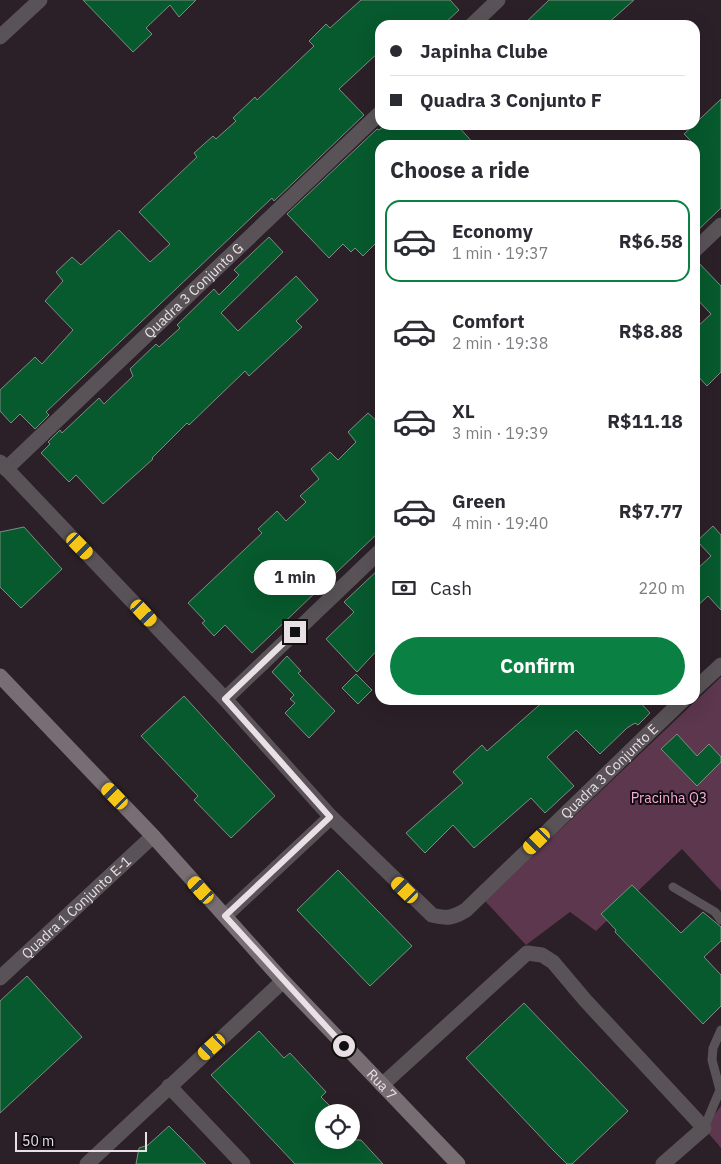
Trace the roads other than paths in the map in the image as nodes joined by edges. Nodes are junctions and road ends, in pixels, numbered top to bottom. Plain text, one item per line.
1 (40, 0) edge
2 (498, 0) edge
3 (477, 20) edge
4 (0, 37) edge
5 (375, 118) edge
6 (721, 226) edge
7 (700, 245) edge
8 (3, 465) edge
9 (375, 556) edge
10 (721, 665) edge
11 (0, 676) edge
12 (700, 684) edge
13 (225, 699) junction
14 (678, 705) edge
15 (330, 817) junction
16 (153, 836) junction
17 (673, 887) dead end
18 (225, 916) junction
19 (721, 920) edge
20 (0, 978) edge
21 (283, 981) junction
22 (721, 1030) edge
23 (382, 1084) junction
24 (169, 1086) junction
25 (704, 1128) junction
26 (87, 1164) edge
27 (243, 1164) edge
28 (458, 1164) edge
29 (663, 1164) edge

1 - 4 street
2 - 3 street
5 - 8 street, Quadra 3 Conjunto G
6 - 7 street
8 - 13 street, Quadra 3 Conjunto E
9 - 13 street
10 - 12 street
11 - 16 main road, Rua 7
13 - 15 street, Quadra 3 Conjunto E
14 - 15 street, Quadra 3 Conjunto E
15 - 18 street
16 - 18 main road, Rua 7
16 - 20 street, Quadra 1 Conjunto E-1
17 - 19 lane
18 - 21 main road, Rua 7
21 - 23 main road, Rua 7
21 - 24 street
22 - 25 lane
23 - 25 street
23 - 28 main road, Rua 7
24 - 26 street
24 - 27 street
25 - 29 street

